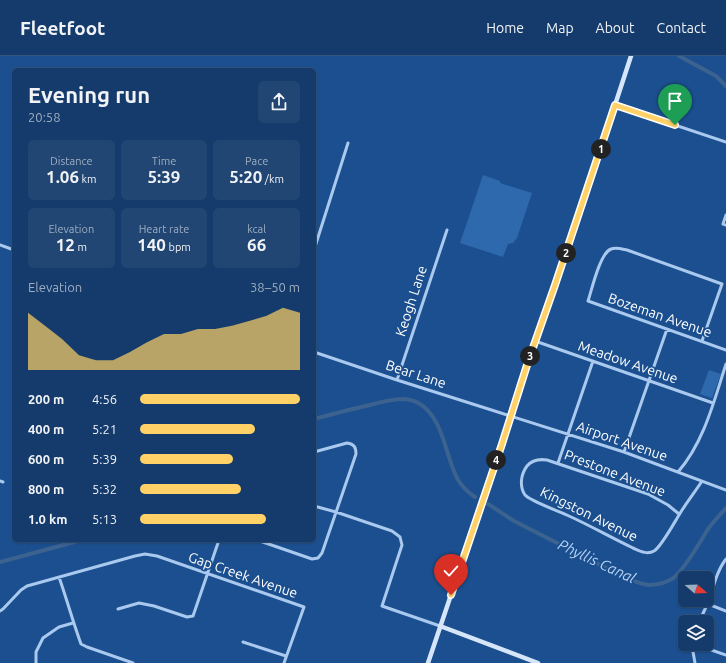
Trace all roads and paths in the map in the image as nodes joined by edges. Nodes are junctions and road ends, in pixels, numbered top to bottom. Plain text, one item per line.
1 (631, 56) edge
2 (615, 105) junction
3 (726, 142) edge
4 (348, 143) dead end
5 (726, 215) edge
6 (725, 224) edge
7 (447, 230) dead end
8 (316, 244) edge
9 (0, 245) edge
10 (12, 249) edge
11 (667, 329) junction
12 (535, 341) junction
13 (702, 341) junction
14 (726, 350) edge
15 (316, 353) edge
16 (593, 361) junction
17 (726, 364) edge
18 (397, 380) junction
19 (649, 381) junction
20 (713, 403) junction
21 (511, 416) junction
22 (568, 434) junction
23 (316, 451) edge
24 (624, 452) junction
25 (558, 463) junction
26 (678, 472) junction
27 (702, 481) junction
28 (522, 489) joint
29 (726, 490) edge
30 (316, 507) edge
31 (336, 512) junction
32 (679, 514) junction
33 (218, 542) edge
34 (263, 542) edge
35 (726, 560) edge
36 (721, 566) junction
37 (726, 568) edge
38 (206, 574) junction
39 (59, 577) junction
40 (714, 584) edge
41 (714, 606) edge
42 (118, 609) dead end
43 (0, 611) edge
44 (726, 611) edge
45 (73, 624) junction
46 (440, 626) junction
47 (243, 642) dead end
48 (693, 651) edge
49 (714, 651) edge
50 (726, 655) edge
51 (286, 656) junction
52 (35, 663) edge
53 (133, 663) edge
54 (284, 663) edge
55 (428, 663) edge
56 (538, 663) edge
57 (695, 663) edge

1 - 2 main road
2 - 3 street
2 - 12 main road
4 - 8 street
5 - 6 street
7 - 18 street, Keogh Lane
9 - 10 street
11 - 13 street, Bozeman Avenue
11 - 13 street, Bozeman Avenue
11 - 19 street
12 - 16 street, Meadow Avenue
12 - 21 main road
13 - 14 street, Bozeman Avenue
15 - 18 street, Bear Lane
16 - 19 street, Meadow Avenue
16 - 22 street
17 - 20 street
18 - 21 street, Bear Lane
19 - 20 street, Meadow Avenue
19 - 24 street
20 - 26 street
21 - 22 street, Airport Avenue
21 - 46 main road
22 - 24 street, Airport Avenue
22 - 25 street
23 - 31 street
24 - 26 street, Airport Avenue
25 - 28 street, Prestone Avenue
25 - 32 street, Prestone Avenue
26 - 27 street, Airport Avenue
27 - 29 street, Airport Avenue
27 - 32 street
28 - 32 street, Kingston Avenue
30 - 31 street
31 - 34 street
31 - 46 street
33 - 38 street
35 - 36 street
36 - 37 street
36 - 40 street
38 - 39 street, Gap Creek Avenue
38 - 42 street
38 - 51 street, Gap Creek Avenue
39 - 43 street, Gap Creek Avenue
39 - 45 street
41 - 44 street
45 - 52 street
45 - 53 street
46 - 55 main road
46 - 56 main road
47 - 51 street
48 - 57 street
49 - 50 street
51 - 54 street

